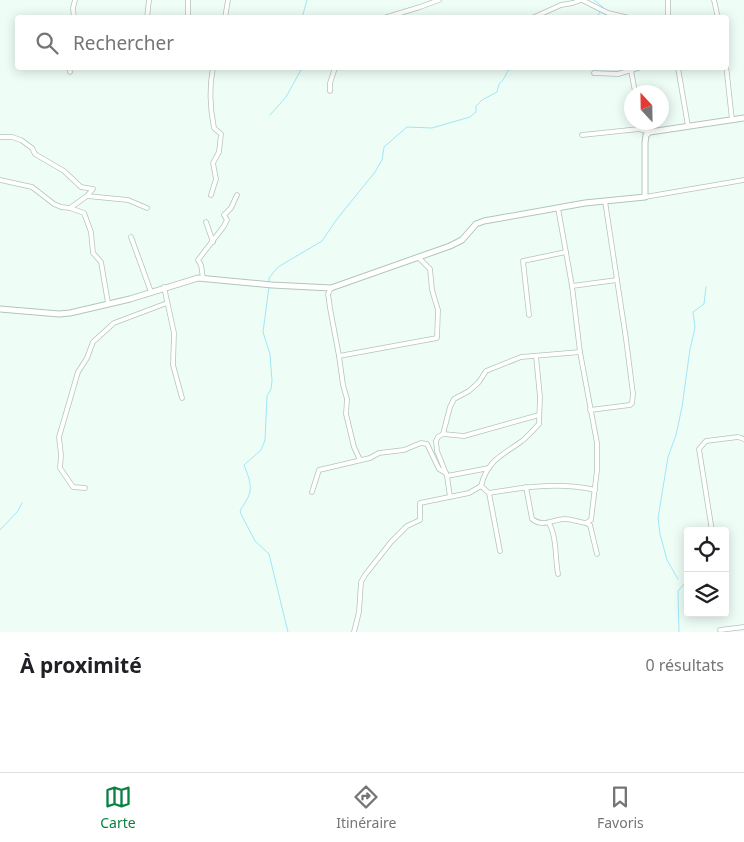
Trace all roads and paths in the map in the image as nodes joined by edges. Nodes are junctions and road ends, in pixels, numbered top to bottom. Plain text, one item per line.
1 (74, 0) edge
2 (149, 0) edge
3 (188, 0) edge
4 (228, 0) edge
5 (439, 0) edge
6 (581, 0) edge
7 (668, 0) edge
8 (714, 0) edge
9 (74, 15) edge
10 (147, 15) edge
11 (188, 15) edge
12 (226, 15) edge
13 (394, 15) edge
14 (538, 15) edge
15 (613, 15) edge
16 (668, 15) edge
17 (717, 15) edge
18 (213, 70) edge
19 (334, 70) edge
20 (631, 70) joint
21 (678, 70) edge
22 (727, 70) edge
23 (594, 73) dead end
24 (634, 85) edge
25 (330, 90) dead end
26 (744, 118) edge
27 (732, 120) junction
28 (688, 126) junction
29 (630, 130) edge
30 (643, 130) edge
31 (650, 132) junction
32 (582, 135) dead end
33 (0, 137) edge
34 (0, 180) edge
35 (744, 180) edge
36 (211, 195) dead end
37 (237, 195) dead end
38 (87, 196) junction
39 (646, 197) junction
40 (605, 201) junction
41 (70, 208) junction
42 (147, 208) dead end
43 (558, 208) junction
44 (206, 222) dead end
45 (131, 238) dead end
46 (213, 242) junction
47 (566, 252) junction
48 (418, 257) junction
49 (204, 278) junction
50 (617, 280) junction
51 (572, 286) junction
52 (164, 287) junction
53 (330, 288) junction
54 (151, 292) junction
55 (167, 302) junction
56 (108, 303) junction
57 (0, 310) edge
58 (529, 315) dead end
59 (580, 352) junction
60 (339, 356) junction
61 (536, 356) junction
62 (182, 398) dead end
63 (590, 410) junction
64 (539, 415) junction
65 (443, 434) junction
66 (744, 439) edge
67 (360, 460) junction
68 (489, 468) junction
69 (447, 474) junction
70 (482, 486) junction
71 (526, 487) junction
72 (85, 488) dead end
73 (595, 490) junction
74 (312, 492) dead end
75 (489, 493) junction
76 (450, 497) junction
77 (591, 520) junction
78 (549, 523) junction
79 (586, 523) junction
80 (590, 525) junction
81 (711, 527) edge
82 (500, 551) dead end
83 (597, 554) dead end
84 (558, 574) dead end
85 (744, 627) edge
86 (720, 630) dead end
87 (354, 632) edge

1 - 9 street
2 - 10 street
3 - 11 street
4 - 12 street
5 - 13 street
6 - 14 street
6 - 15 street
7 - 16 street
8 - 17 street
18 - 36 street
19 - 25 street
20 - 23 street
20 - 24 street
21 - 28 street
22 - 27 street
26 - 27 street
27 - 28 street
28 - 31 street
29 - 32 street
30 - 31 street
31 - 39 street
33 - 38 street
34 - 41 street
35 - 39 street
37 - 46 street
38 - 41 street
38 - 42 street
39 - 40 street
40 - 43 street
40 - 50 street
41 - 56 street
43 - 47 street
43 - 48 street
44 - 46 street
45 - 54 street
46 - 49 street
47 - 51 street
47 - 58 street
48 - 53 street
48 - 60 street
49 - 52 street
49 - 53 street
50 - 51 street
50 - 63 street
51 - 59 street
52 - 54 street
52 - 55 street
53 - 60 street
54 - 56 street
55 - 62 street
55 - 72 street
56 - 57 street
59 - 61 street
59 - 63 street
60 - 67 street
61 - 64 street
61 - 65 street
63 - 73 street
64 - 65 street
64 - 68 street
65 - 69 street
66 - 81 street
67 - 69 street
67 - 74 street
68 - 69 street
68 - 70 street
69 - 76 street
70 - 75 street
70 - 76 street
71 - 73 street
71 - 75 street
71 - 78 street
73 - 77 street
75 - 82 street
76 - 87 street
77 - 79 street
77 - 80 street
78 - 79 street
78 - 84 street
79 - 80 street
80 - 83 street
85 - 86 street

